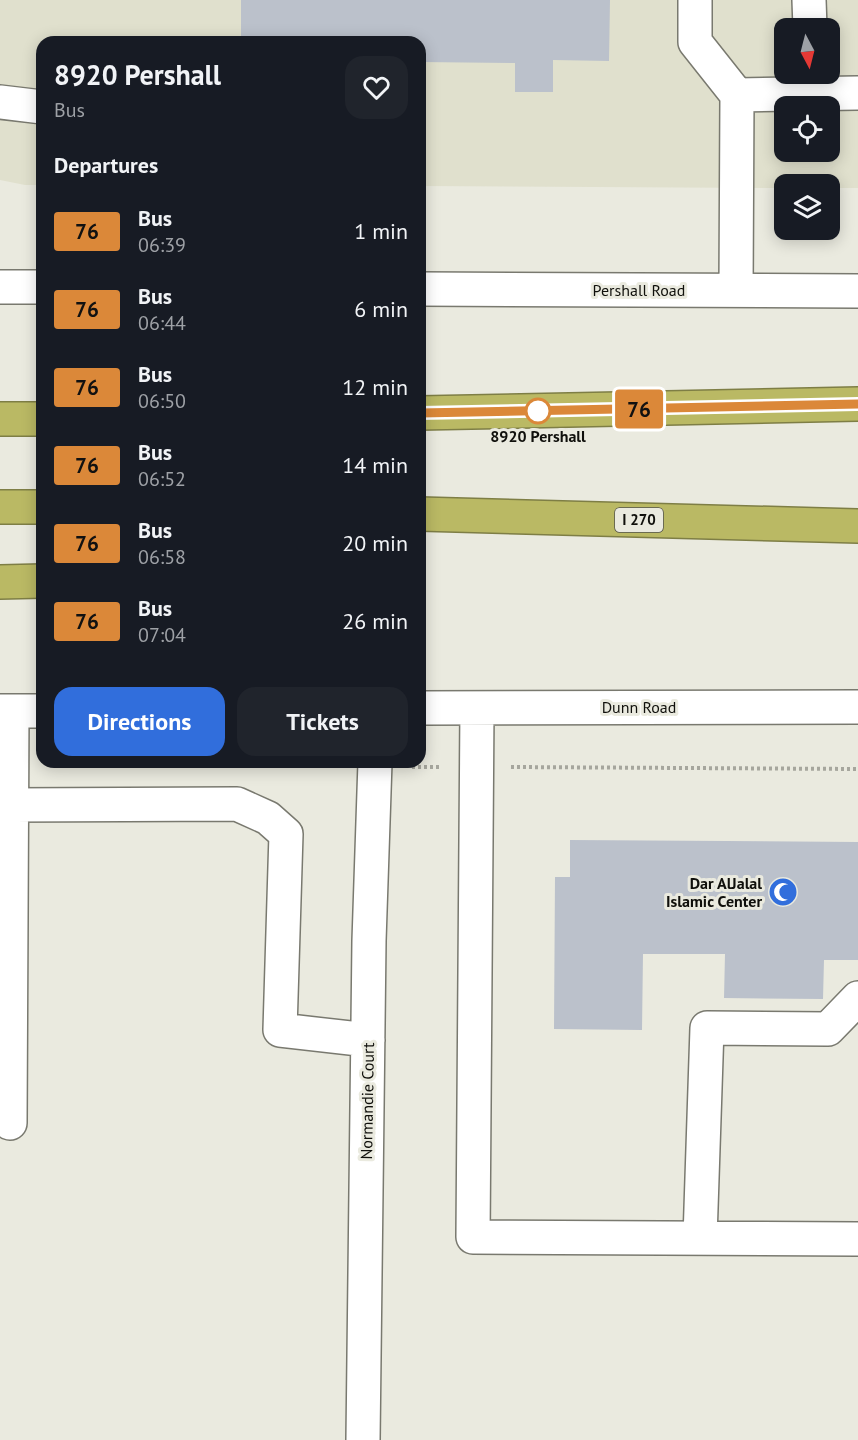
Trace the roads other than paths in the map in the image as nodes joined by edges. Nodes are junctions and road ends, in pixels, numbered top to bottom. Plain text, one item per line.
1 (695, 0) edge
2 (809, 0) edge
3 (810, 18) edge
4 (804, 84) edge
5 (815, 84) edge
6 (858, 93) edge
7 (737, 95) junction
8 (0, 102) edge
9 (36, 106) edge
10 (0, 287) edge
11 (36, 287) edge
12 (426, 289) edge
13 (736, 291) junction
14 (858, 291) edge
15 (858, 404) edge
16 (426, 413) edge
17 (36, 418) edge
18 (0, 419) edge
19 (0, 507) edge
20 (36, 507) edge
21 (426, 514) edge
22 (858, 526) edge
23 (36, 581) edge
24 (0, 582) edge
25 (858, 707) edge
26 (426, 708) edge
27 (477, 708) junction
28 (18, 711) edge
29 (390, 768) edge
30 (12, 805) junction
31 (858, 998) edge
32 (368, 1040) junction
33 (10, 1123) dead end
34 (700, 1238) junction
35 (858, 1239) edge
36 (363, 1440) edge

1 - 7 street
2 - 3 street
4 - 7 street
5 - 6 street
7 - 13 street
8 - 9 street
10 - 11 street
12 - 13 street, Pershall Road
13 - 14 street, Pershall Road
15 - 16 highway
17 - 18 highway
19 - 20 highway
21 - 22 highway, I 270
23 - 24 highway
25 - 27 street, Dunn Road
26 - 27 street, Dunn Road
27 - 34 street
28 - 30 street
29 - 32 street, Normandie Court
30 - 32 street
30 - 33 street
31 - 34 street
32 - 36 street, Normandie Court
34 - 35 street

